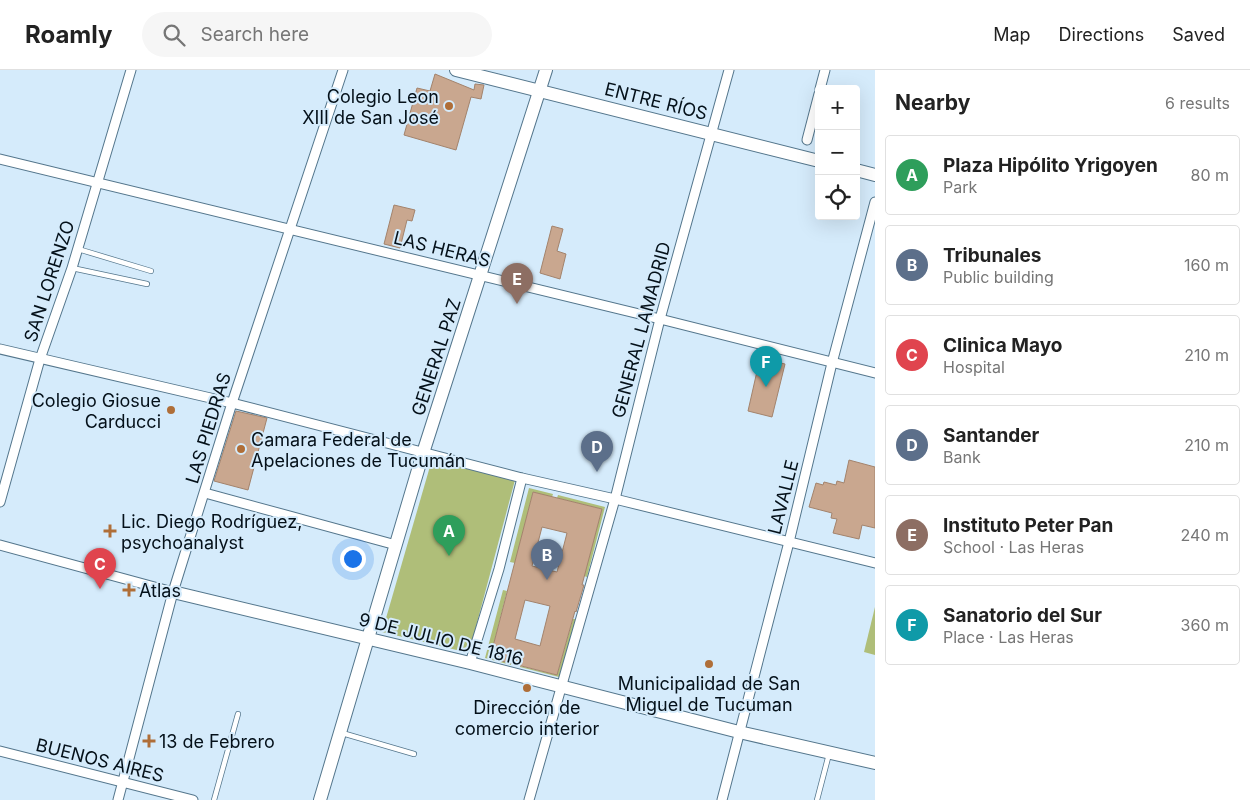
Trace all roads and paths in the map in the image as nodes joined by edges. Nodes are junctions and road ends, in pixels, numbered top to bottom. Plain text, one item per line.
1 (131, 70) edge
2 (343, 70) edge
3 (456, 70) edge
4 (546, 70) edge
5 (729, 70) edge
6 (825, 70) edge
7 (821, 85) edge
8 (540, 90) junction
9 (815, 109) edge
10 (711, 133) junction
11 (807, 140) dead end
12 (0, 158) edge
13 (815, 160) edge
14 (860, 171) edge
15 (875, 175) edge
16 (98, 183) junction
17 (875, 202) edge
18 (290, 229) junction
19 (78, 249) junction
20 (72, 268) junction
21 (150, 271) dead end
22 (481, 276) junction
23 (148, 284) dead end
24 (660, 319) junction
25 (0, 349) edge
26 (40, 359) junction
27 (832, 363) junction
28 (875, 373) edge
29 (232, 403) junction
30 (423, 452) junction
31 (522, 478) junction
32 (206, 493) junction
33 (615, 499) junction
34 (0, 502) edge
35 (789, 542) junction
36 (396, 545) junction
37 (0, 546) edge
38 (875, 563) edge
39 (173, 592) junction
40 (369, 639) junction
41 (470, 664) junction
42 (561, 687) junction
43 (238, 714) dead end
44 (341, 732) junction
45 (739, 732) junction
46 (0, 751) edge
47 (830, 753) junction
48 (414, 754) dead end
49 (875, 763) edge
50 (122, 783) junction
51 (118, 800) edge
52 (193, 800) edge
53 (214, 800) edge
54 (320, 800) edge
55 (529, 800) edge
56 (722, 800) edge
57 (817, 800) edge

1 - 16 street, SAN LORENZO
2 - 18 street, LAS PIEDRAS
3 - 8 street, ENTRE RÍOS
4 - 8 street, GENERAL PAZ
5 - 10 street, GENERAL LAMADRID
6 - 7 street
8 - 10 street, ENTRE RÍOS
8 - 22 street, GENERAL PAZ
9 - 11 street
10 - 13 street, ENTRE RÍOS
10 - 24 street, GENERAL LAMADRID
12 - 16 street, LAS HERAS
14 - 15 street
16 - 18 street, LAS HERAS
16 - 19 street, SAN LORENZO
17 - 27 street, LAVALLE
18 - 22 street, LAS HERAS
18 - 29 street, LAS PIEDRAS
19 - 20 street, SAN LORENZO
19 - 21 lane
20 - 23 lane
20 - 26 street, SAN LORENZO
22 - 24 street, LAS HERAS
22 - 30 street, GENERAL PAZ
24 - 27 street, LAS HERAS
24 - 33 street, GENERAL LAMADRID
25 - 26 street
26 - 29 street
26 - 34 street, SAN LORENZO
27 - 28 street, LAS HERAS
27 - 35 street, LAVALLE
29 - 30 street
29 - 32 street, LAS PIEDRAS
30 - 31 street
30 - 36 street, GENERAL PAZ
31 - 33 street
31 - 41 street
32 - 36 street
32 - 39 street, LAS PIEDRAS
33 - 35 street
33 - 42 street, GENERAL LAMADRID
35 - 38 street
35 - 45 street, LAVALLE
36 - 40 street, GENERAL PAZ
37 - 39 street, 9 DE JULIO DE 1816
39 - 40 street, 9 DE JULIO DE 1816
39 - 50 street, LAS PIEDRAS
40 - 41 street, 9 DE JULIO DE 1816
40 - 44 street, GENERAL PAZ
41 - 42 street, 9 DE JULIO DE 1816
42 - 45 street, 9 DE JULIO DE 1816
42 - 55 street, GENERAL LAMADRID
43 - 53 lane
44 - 48 lane
44 - 54 street, GENERAL PAZ
45 - 47 street, 9 DE JULIO DE 1816
45 - 56 street, LAVALLE
46 - 50 street, BUENOS AIRES
47 - 49 street, 9 DE JULIO DE 1816
47 - 57 lane
50 - 51 street, LAS PIEDRAS
50 - 52 street, BUENOS AIRES

